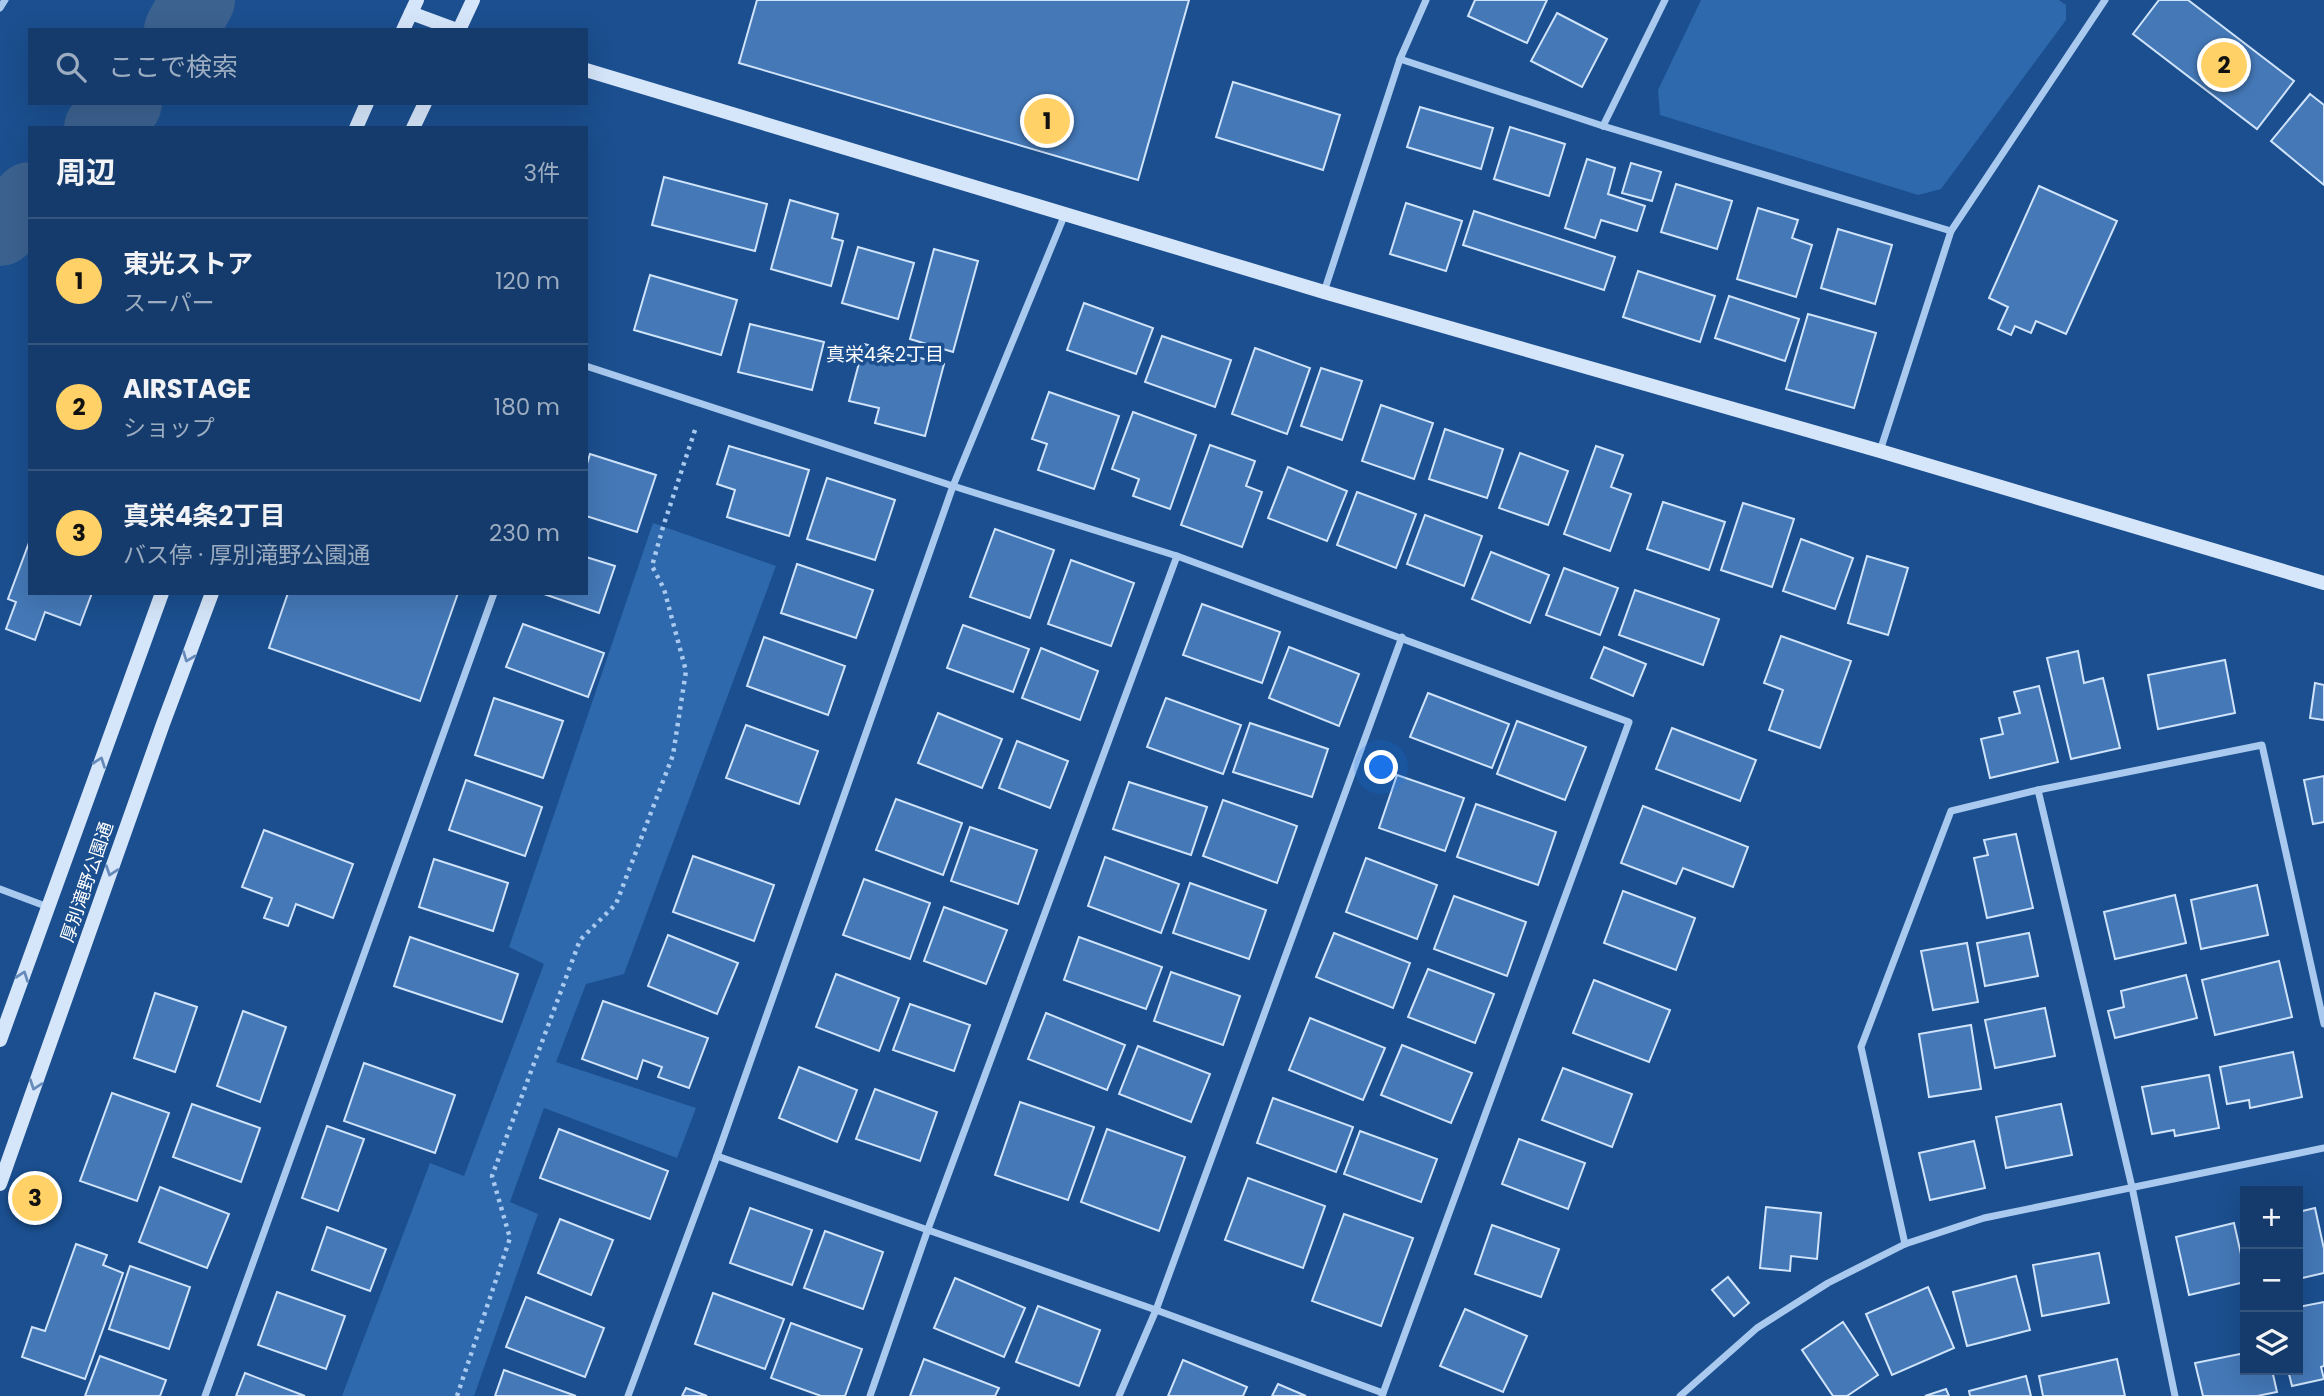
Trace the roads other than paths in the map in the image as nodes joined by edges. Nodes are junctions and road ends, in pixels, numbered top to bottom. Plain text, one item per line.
1 (5, 0) edge
2 (473, 0) edge
3 (1426, 0) edge
4 (1665, 0) edge
5 (2103, 1) edge
6 (414, 6) edge
7 (0, 8) edge
8 (404, 28) edge
9 (454, 28) edge
10 (459, 28) edge
11 (1400, 59) junction
12 (588, 71) edge
13 (366, 105) edge
14 (424, 105) edge
15 (357, 126) edge
16 (414, 126) edge
17 (1603, 126) junction
18 (1065, 214) junction
19 (1951, 231) junction
20 (1324, 292) junction
21 (588, 367) edge
22 (1880, 451) junction
23 (953, 486) junction
24 (1177, 556) junction
25 (2324, 583) edge
26 (161, 595) edge
27 (211, 595) edge
28 (493, 595) edge
29 (1402, 637) junction
30 (2038, 790) junction
31 (0, 890) edge
32 (48, 907) junction
33 (2324, 1024) edge
34 (0, 1040) edge
35 (2324, 1148) edge
36 (717, 1156) junction
37 (0, 1184) edge
38 (2132, 1187) junction
39 (928, 1229) junction
40 (1905, 1244) junction
41 (1156, 1310) junction
42 (1382, 1394) edge
43 (205, 1396) edge
44 (628, 1396) edge
45 (870, 1396) edge
46 (1119, 1396) edge
47 (1680, 1396) edge
48 (2175, 1396) edge

1 - 7 street
2 - 10 street
3 - 11 street
4 - 17 street
5 - 19 street
6 - 8 street
6 - 9 street
11 - 17 street
11 - 20 street
12 - 18 street
13 - 15 street
14 - 16 street
17 - 19 street
18 - 20 street
18 - 23 street
19 - 22 street
20 - 22 street
21 - 23 street
22 - 25 street
23 - 24 street
23 - 36 street
24 - 29 street
24 - 39 street
32 -> 26 street, 厚別滝野公園通
27 -> 37 street, 厚別滝野公園通
28 - 43 street
29 - 41 street
29 - 42 street
30 - 33 street
30 - 38 street
30 - 40 street
31 - 32 street
34 -> 32 street, 厚別滝野公園通
35 - 38 street
36 - 39 street
36 - 44 street
38 - 40 street
38 - 48 street
39 - 41 street
39 - 45 street
40 - 47 street
41 - 42 street
41 - 46 street

